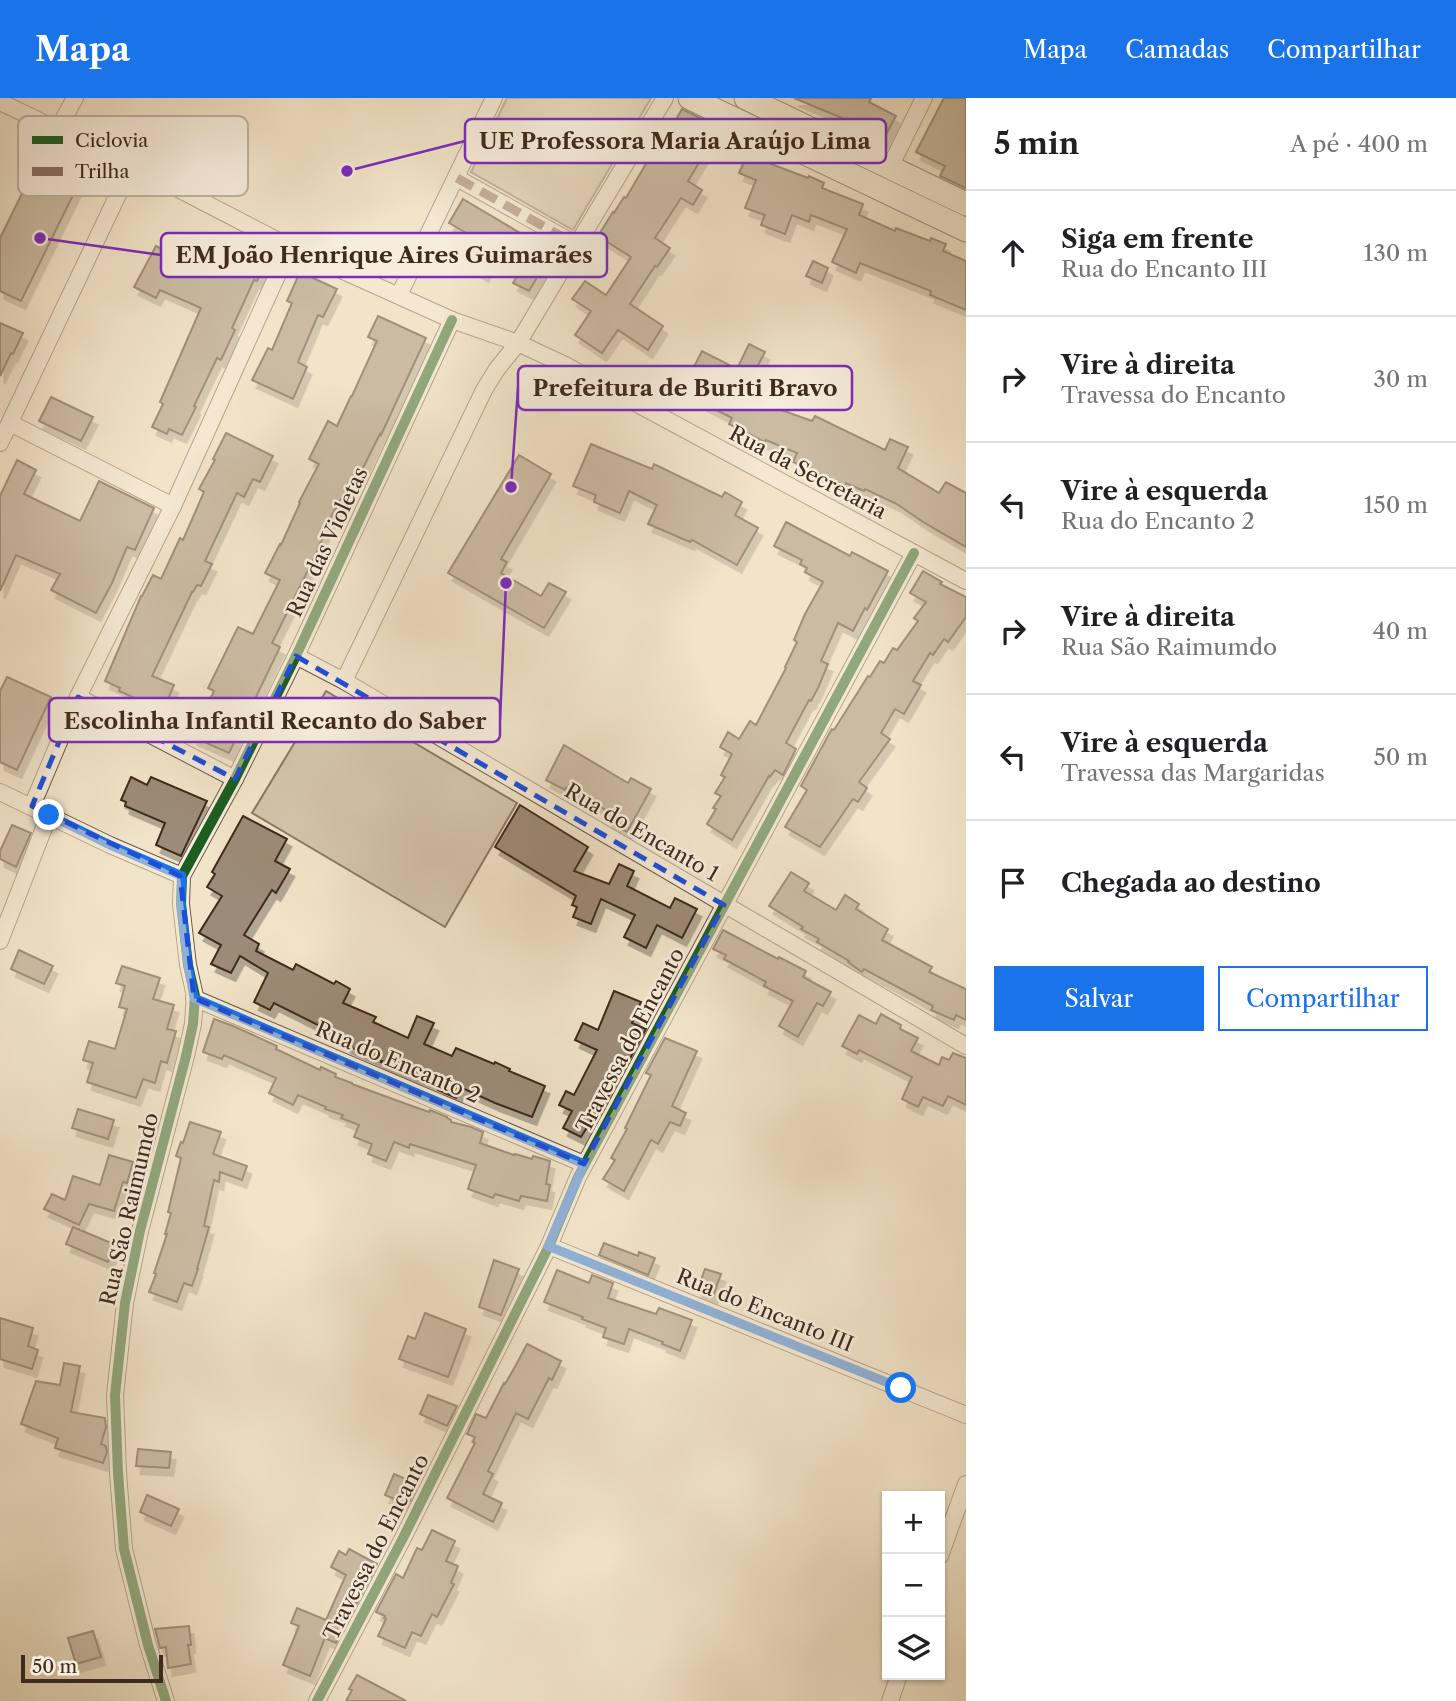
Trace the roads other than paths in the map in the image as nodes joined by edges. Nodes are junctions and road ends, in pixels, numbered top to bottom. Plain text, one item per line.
1 (75, 98) edge
2 (494, 98) edge
3 (665, 98) edge
4 (690, 98) edge
5 (746, 98) edge
6 (924, 98) edge
7 (0, 102) edge
8 (30, 116) edge
9 (65, 116) edge
10 (890, 167) junction
11 (457, 178) junction
12 (117, 196) edge
13 (192, 196) edge
14 (966, 204) edge
15 (966, 230) edge
16 (577, 245) junction
17 (290, 247) junction
18 (399, 295) junction
19 (452, 320) junction
20 (518, 343) junction
21 (10, 424) junction
22 (0, 443) edge
23 (173, 506) junction
24 (914, 553) junction
25 (966, 581) edge
26 (296, 656) junction
27 (344, 681) junction
28 (78, 697) junction
29 (235, 779) junction
30 (0, 792) edge
31 (32, 806) junction
32 (49, 815) junction
33 (182, 876) junction
34 (724, 905) junction
35 (0, 942) edge
36 (194, 998) junction
37 (966, 1046) edge
38 (584, 1164) junction
39 (548, 1246) junction
40 (966, 1415) edge
41 (966, 1484) edge
42 (941, 1554) edge
43 (897, 1680) edge
44 (166, 1701) edge
45 (317, 1701) edge
46 (890, 1701) edge

1 - 9 street
2 - 11 street
3 - 16 street
4 - 15 street
5 - 10 street
6 - 10 street
7 - 8 street, Rua da Secretaria
10 - 14 street
11 - 16 street
11 - 18 street
12 - 21 street
13 - 17 street, Rua da Secretaria
16 - 20 street
17 - 18 street, Rua da Secretaria
17 - 23 street
18 - 19 street, Rua da Secretaria
19 - 20 street, Rua da Secretaria
19 - 26 street, Rua das Violetas
20 - 24 street, Rua da Secretaria
20 - 27 street
21 - 22 street
21 - 23 street
23 - 28 street
24 - 25 street, Rua da Secretaria
24 - 34 street, Travessa do Encanto
26 - 27 street, Rua do Encanto 1
26 - 29 street, Rua das Violetas
27 - 34 street, Rua do Encanto 1
28 - 29 street
28 - 31 street
29 - 33 street, Rua São Raimumdo
30 - 31 street
31 - 32 street
32 - 33 street
32 - 35 street
33 - 36 street, Rua São Raimumdo
34 - 37 street, Rua do Encanto 1
34 - 38 street, Travessa do Encanto
36 - 38 street, Rua do Encanto 2
36 - 44 street, Rua São Raimumdo
38 - 39 street, Travessa do Encanto
39 - 40 street, Rua do Encanto III
39 - 45 street, Travessa do Encanto
41 - 42 street
43 - 46 street

